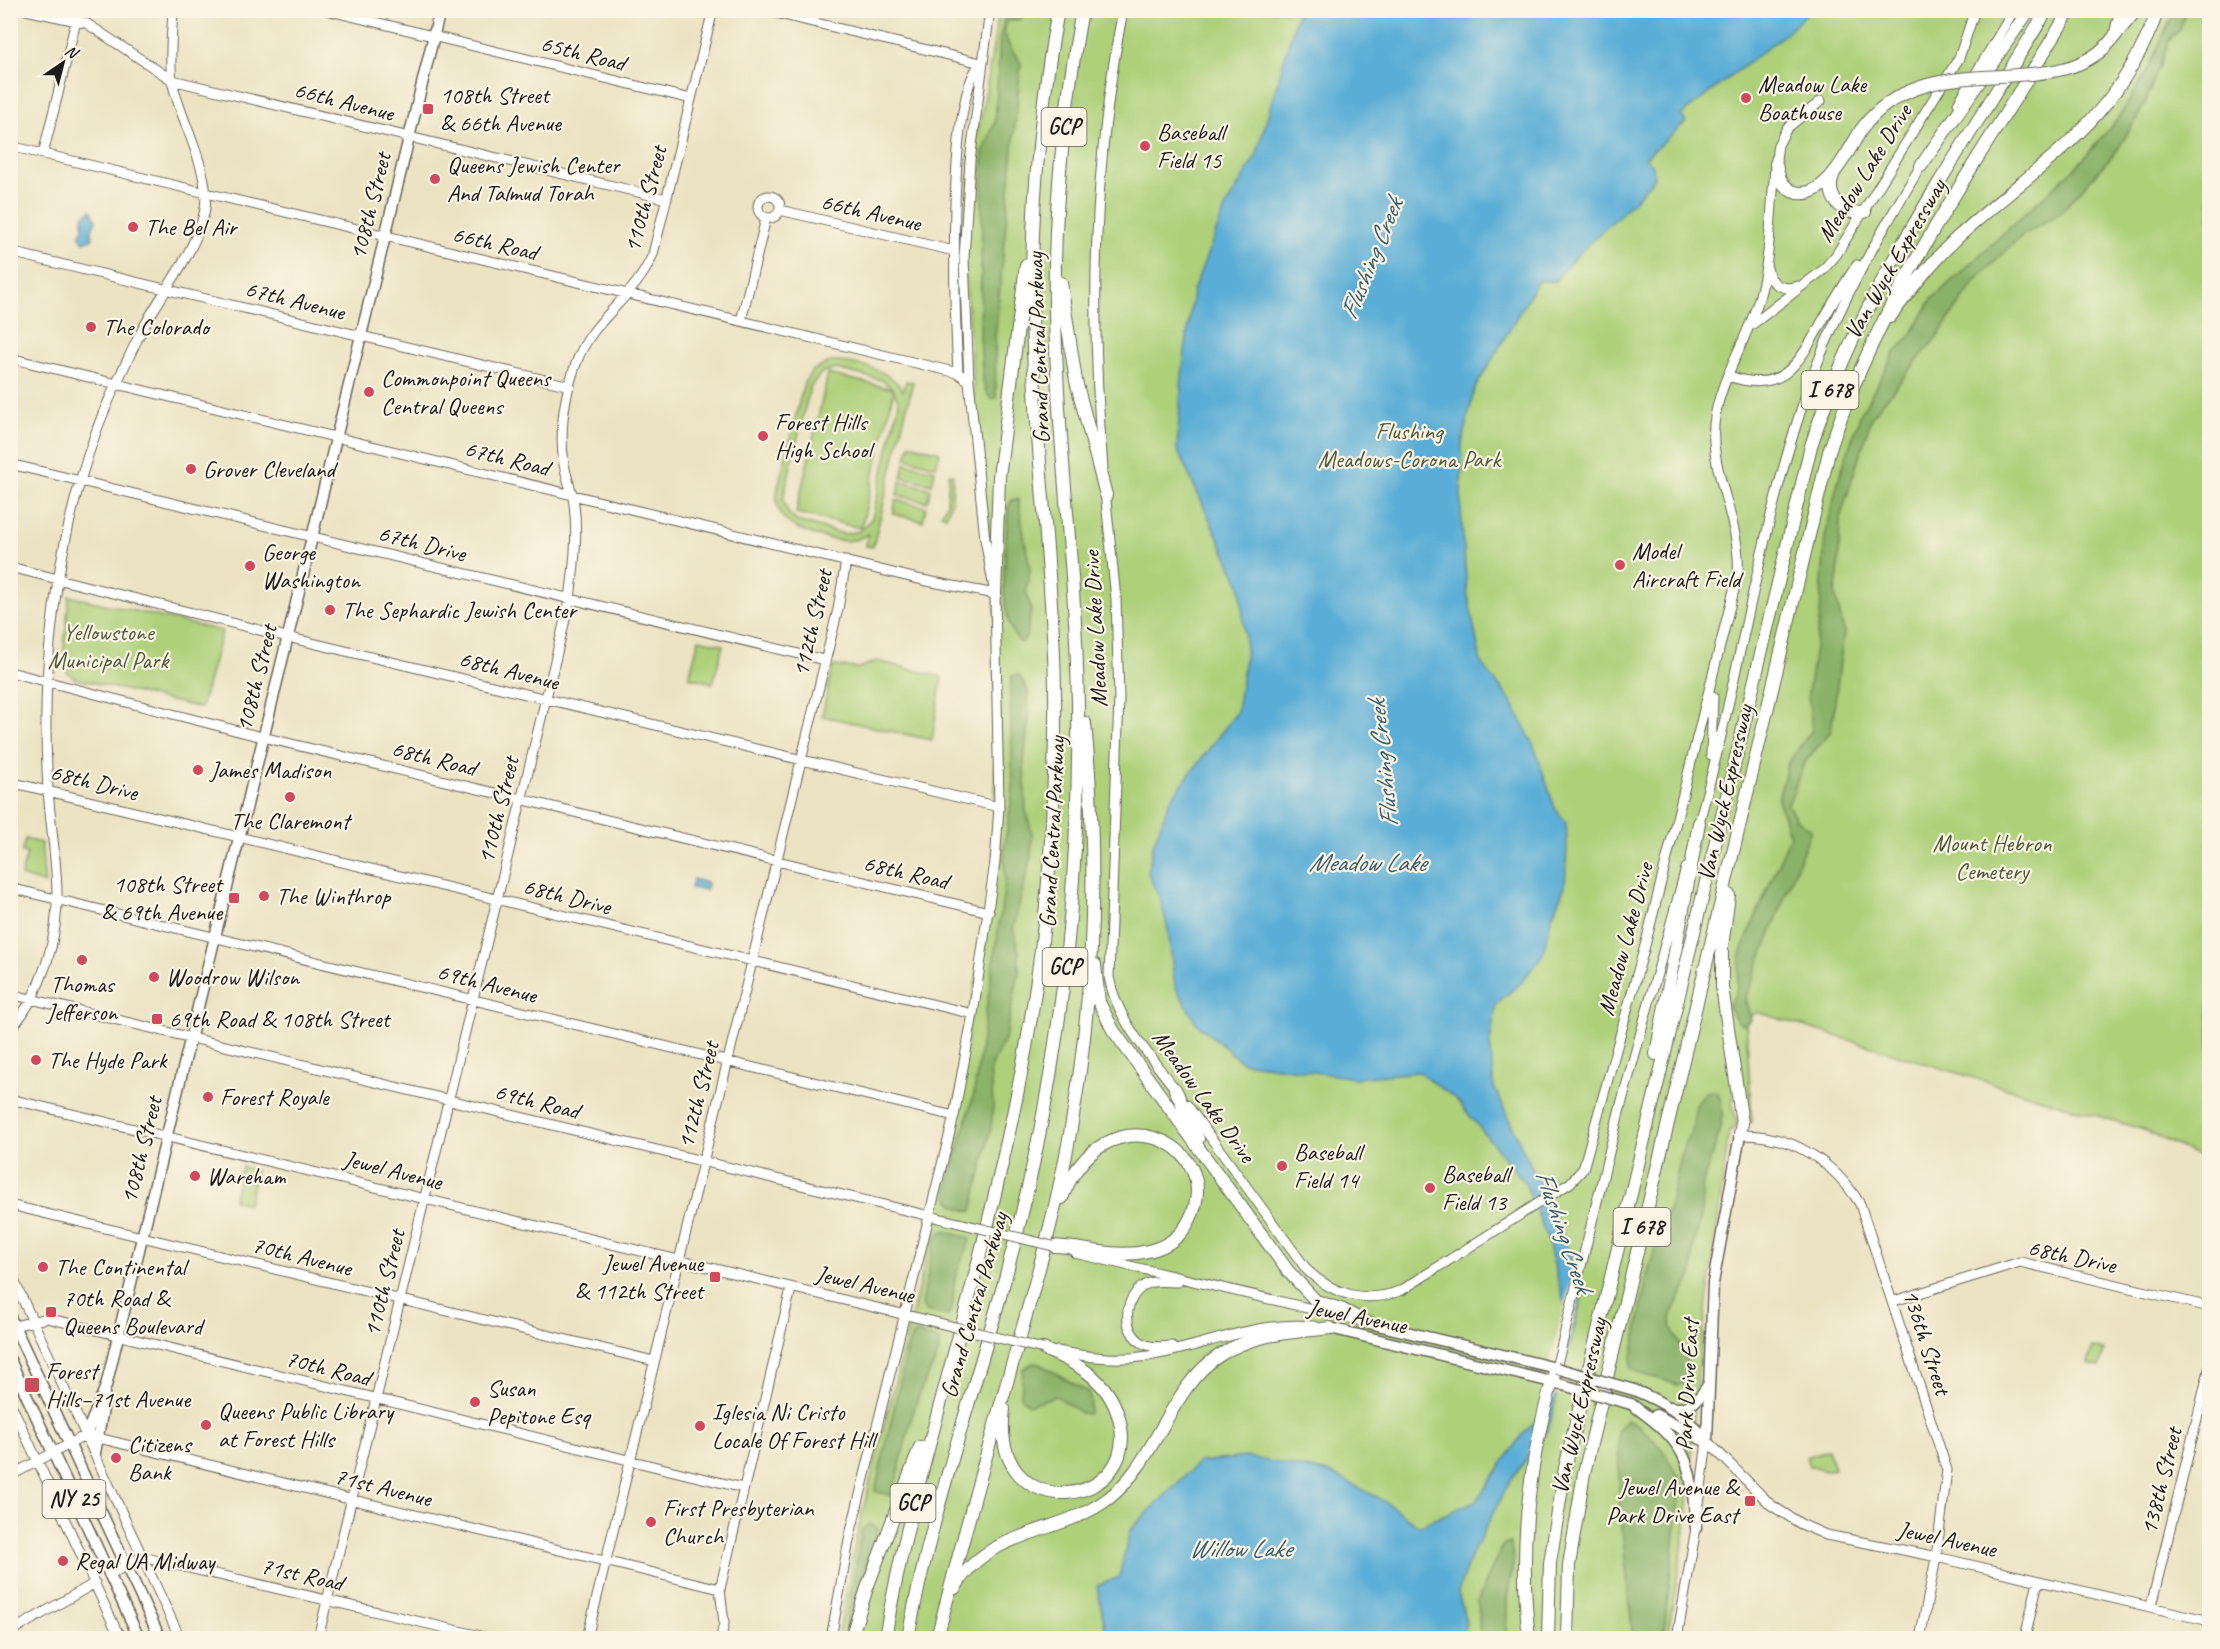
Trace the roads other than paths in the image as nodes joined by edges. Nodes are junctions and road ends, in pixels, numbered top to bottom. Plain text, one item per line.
1 (26, 10) edge
2 (173, 10) edge
3 (326, 10) edge
4 (440, 10) edge
5 (713, 10) edge
6 (763, 10) edge
7 (990, 10) edge
8 (1058, 10) edge
9 (1082, 10) edge
10 (1123, 10) edge
11 (1976, 10) edge
12 (2014, 10) edge
13 (2029, 10) edge
14 (2047, 10) edge
15 (2070, 10) edge
16 (2121, 10) edge
17 (2136, 10) edge
18 (2158, 10) edge
19 (76, 21) junction
20 (433, 36) junction
21 (2114, 37) junction
22 (981, 63) junction
23 (172, 80) junction
24 (691, 99) junction
25 (1821, 101) dead end
26 (409, 137) junction
27 (10, 146) edge
28 (43, 154) junction
29 (1776, 164) junction
30 (1921, 166) junction
31 (1835, 172) junction
32 (207, 194) junction
33 (667, 199) junction
34 (780, 210) junction
35 (1034, 211) junction
36 (1865, 212) junction
37 (766, 218) junction
38 (385, 237) junction
39 (1876, 239) junction
40 (1055, 244) junction
41 (954, 251) junction
42 (10, 252) edge
43 (1767, 263) junction
44 (1803, 284) junction
45 (166, 290) junction
46 (629, 295) junction
47 (741, 321) junction
48 (1749, 328) junction
49 (360, 337) junction
50 (1872, 339) junction
51 (10, 358) edge
52 (958, 373) junction
53 (1729, 376) junction
54 (969, 381) junction
55 (117, 384) junction
56 (570, 386) junction
57 (336, 437) junction
58 (10, 464) edge
59 (81, 481) junction
60 (572, 494) junction
61 (1106, 495) junction
62 (311, 537) junction
63 (846, 561) junction
64 (10, 567) edge
65 (59, 577) junction
66 (995, 594) junction
67 (570, 599) junction
68 (1075, 625) junction
69 (287, 637) junction
70 (824, 660) junction
71 (10, 672) edge
72 (1714, 676) junction
73 (47, 681) junction
74 (545, 699) junction
75 (263, 737) junction
76 (799, 761) junction
77 (10, 782) edge
78 (1708, 783) junction
79 (48, 791) junction
80 (521, 799) junction
81 (999, 807) junction
82 (1740, 818) junction
83 (1699, 823) junction
84 (239, 837) junction
85 (775, 861) junction
86 (10, 888) edge
87 (58, 899) junction
88 (497, 899) junction
89 (1090, 911) junction
90 (989, 912) junction
91 (215, 937) junction
92 (751, 960) junction
93 (10, 994) edge
94 (32, 998) junction
95 (472, 999) junction
96 (973, 1014) junction
97 (10, 1029) edge
98 (190, 1037) junction
99 (726, 1061) junction
100 (1175, 1089) junction
101 (10, 1099) edge
102 (448, 1099) junction
103 (954, 1116) junction
104 (1740, 1135) junction
105 (166, 1137) junction
106 (702, 1161) junction
107 (1210, 1165) junction
108 (424, 1199) junction
109 (10, 1205) edge
110 (929, 1216) junction
111 (1049, 1233) junction
112 (142, 1237) junction
113 (1620, 1237) junction
114 (1053, 1246) junction
115 (678, 1261) junction
116 (10, 1272) edge
117 (1195, 1282) junction
118 (791, 1288) junction
119 (400, 1299) junction
120 (1894, 1301) junction
121 (2210, 1307) edge
122 (905, 1315) junction
123 (31, 1320) junction
124 (1365, 1322) junction
125 (12, 1323) edge
126 (1330, 1328) junction
127 (118, 1337) junction
128 (1197, 1344) junction
129 (1043, 1348) junction
130 (10, 1360) edge
131 (654, 1361) junction
132 (2210, 1366) edge
133 (1556, 1368) junction
134 (949, 1370) junction
135 (1010, 1376) junction
136 (1552, 1382) junction
137 (1709, 1383) junction
138 (105, 1391) junction
139 (376, 1400) junction
140 (10, 1402) edge
141 (1631, 1404) junction
142 (1668, 1406) junction
143 (86, 1435) junction
144 (98, 1438) junction
145 (1707, 1441) junction
146 (70, 1444) junction
147 (54, 1452) junction
148 (95, 1453) junction
149 (37, 1461) junction
150 (630, 1461) junction
151 (10, 1476) edge
152 (743, 1488) junction
153 (352, 1499) junction
154 (1696, 1528) junction
155 (142, 1557) junction
156 (1936, 1558) junction
157 (605, 1561) junction
158 (127, 1566) junction
159 (109, 1575) junction
160 (2038, 1581) junction
161 (95, 1583) junction
162 (720, 1589) junction
163 (327, 1599) junction
164 (946, 1605) junction
165 (2151, 1606) junction
166 (2210, 1621) edge
167 (10, 1632) edge
168 (120, 1636) edge
169 (139, 1638) edge
170 (160, 1638) edge
171 (180, 1638) edge
172 (318, 1638) edge
173 (489, 1638) edge
174 (587, 1638) edge
175 (721, 1638) edge
176 (831, 1638) edge
177 (851, 1638) edge
178 (885, 1638) edge
179 (908, 1638) edge
180 (937, 1638) edge
181 (1529, 1638) edge
182 (1548, 1638) edge
183 (1567, 1638) edge
184 (1677, 1638) edge
185 (1920, 1638) edge
186 (2025, 1638) edge

1 - 19 street, 66th Avenue
2 - 23 street
3 - 20 street, 65th Road
4 - 20 main road, 108th Street
5 - 24 street, 110th Street
6 - 22 street
7 - 22 street
8 - 35 highway, Grand Central Parkway / GCP
9 - 40 highway, Grand Central Parkway / GCP
10 - 61 street, Meadow Lake Drive
11 - 36 street, Meadow Lake Drive
12 - 30 street
13 - 30 highway
14 - 113 highway, Van Wyck Expressway / I 678
15 - 50 highway, Van Wyck Expressway / I 678
16 - 21 highway
17 - 21 highway
18 - 50 highway
19 - 23 street, 66th Avenue
19 - 28 street
20 - 24 street, 65th Road
20 - 26 main road, 108th Street
21 - 31 highway, bridge
22 - 41 street
22 - 54 street
23 - 26 street, 66th Avenue
23 - 32 street
24 - 33 street, 110th Street
25 - 29 street, Meadow Lake Drive
26 - 33 street, 66th Avenue
26 - 38 main road, 108th Street
27 - 28 street, 66th Road
28 - 32 street, 66th Road
29 - 31 highway
29 - 43 street, Meadow Lake Drive
30 - 39 street
31 - 36 highway
32 - 38 street, 66th Road
32 - 45 street
33 - 46 street, 110th Street
34 - 37 street
34 - 37 street
34 - 41 street, 66th Avenue
35 - 66 highway
35 - 134 highway, Grand Central Parkway / GCP
36 - 44 street, Meadow Lake Drive
37 - 47 street
38 - 46 street, 66th Road
38 - 49 main road, 108th Street
39 - 53 street
39 - 78 street
40 - 61 highway
40 - 68 highway, Grand Central Parkway / GCP
41 - 52 street
42 - 45 street, 67th Avenue
43 - 44 street
43 - 48 street, Meadow Lake Drive
44 - 48 street, Meadow Lake Drive
45 - 49 street, 67th Avenue
45 - 55 street
46 - 47 street, 66th Road
46 - 56 street, 110th Street
47 - 52 street, 66th Road
48 - 53 street, Meadow Lake Drive
49 - 56 street, 67th Avenue
49 - 57 main road, 108th Street
50 - 82 highway, Van Wyck Expressway / I 678
51 - 55 street, 67th Road
52 - 54 street, 66th Road
53 - 72 street, Meadow Lake Drive
54 - 66 street
55 - 57 street, 67th Road
55 - 59 street
56 - 60 street, 110th Street
57 - 60 street, 67th Road
57 - 62 main road, 108th Street
58 - 59 street, 67th Drive
59 - 62 street, 67th Drive
59 - 65 street
60 - 63 street, 67th Road
60 - 67 street, 110th Street
61 - 100 street, Meadow Lake Drive
62 - 67 street, 67th Drive
62 - 69 main road, 108th Street
63 - 66 street, 67th Road
63 - 70 street, 112th Street
64 - 65 street, 68th Avenue
65 - 69 street, 68th Avenue
65 - 73 street
66 - 81 street
67 - 70 street, 67th Drive
67 - 74 street, 110th Street
68 - 89 highway
68 - 179 highway, Grand Central Parkway / GCP
69 - 74 street, 68th Avenue
69 - 75 main road, 108th Street
70 - 76 street, 112th Street
71 - 73 street, 68th Road
72 - 78 street
72 - 100 street, Meadow Lake Drive
73 - 75 street, 68th Road
73 - 79 street
74 - 76 street, 68th Avenue
74 - 80 street, 110th Street
75 - 80 street, 68th Road
75 - 84 main road, 108th Street
76 - 81 street, 68th Avenue
76 - 85 street, 112th Street
77 - 79 street, 68th Drive
78 - 83 street
79 - 84 street, 68th Drive
79 - 87 street
80 - 85 street, 68th Road
80 - 88 street, 110th Street
81 - 90 street
82 - 104 highway
82 - 183 highway, Van Wyck Expressway / I 678
83 - 113 highway
83 - 133 street
84 - 88 street, 68th Drive
84 - 91 main road, 108th Street
85 - 90 street, 68th Road
85 - 92 street, 112th Street
86 - 87 street, 69th Avenue
87 - 91 street, 69th Avenue
87 - 94 street
88 - 92 street, 68th Drive
88 - 95 street, 110th Street
89 - 107 highway
89 - 111 highway
90 - 96 street
91 - 95 street, 69th Avenue
91 - 98 main road, 108th Street
92 - 96 street, 68th Drive
92 - 99 street, 112th Street
93 - 94 street, 69th Road
94 - 97 street
94 - 98 street, 69th Road
95 - 99 street, 69th Avenue
95 - 102 street, 110th Street
96 - 103 street
98 - 102 street, 69th Road
98 - 105 main road, 108th Street
99 - 103 street, 69th Avenue
99 - 106 street, 112th Street
100 - 107 highway
101 - 105 street, Jewel Avenue
102 - 106 street, 69th Road
102 - 108 street, 110th Street
103 - 110 street
104 - 120 street, 136th Street
104 - 137 main road, Park Drive East
105 - 108 street, Jewel Avenue
105 - 112 main road, 108th Street
106 - 110 street, 69th Road
106 - 115 street, 112th Street
107 - 124 highway
108 - 115 street, Jewel Avenue
108 - 119 street, 110th Street
109 - 112 street, 70th Avenue
110 - 114 street, 69th Road, bridge
110 - 122 street
111 - 114 highway
111 - 135 highway
112 - 119 street, 70th Avenue
112 - 127 main road, 108th Street
113 - 182 highway, Van Wyck Expressway / I 678
114 - 117 street, Jewel Avenue
115 - 118 street, Jewel Avenue
115 - 131 street, 112th Street
116 - 123 street
117 - 124 street, Jewel Avenue
117 - 128 street
118 - 122 street, Jewel Avenue
118 - 152 street
119 - 131 street, 70th Avenue
119 - 139 street, 110th Street
120 - 121 street, 68th Drive
120 - 156 street, 136th Street
122 - 129 street, Jewel Avenue, bridge
122 - 176 street
123 - 125 street, 70th Road
123 - 127 street, 70th Road
123 - 143 street
124 - 133 main road, Jewel Avenue
125 - 146 main road, NY 25
126 - 128 street, Jewel Avenue
126 - 136 main road, Jewel Avenue
126 - 164 highway
127 - 138 main road, 108th Street
127 - 139 street, 70th Road
128 - 129 street, Jewel Avenue
129 - 135 highway
130 - 147 main road, NY 25
131 - 150 street, 112th Street
132 - 165 street, 138th Street
133 - 136 highway
133 - 142 main road, Jewel Avenue, bridge
134 - 177 highway
134 - 178 highway, Grand Central Parkway / GCP
135 - 164 highway
136 - 141 main road, Jewel Avenue, bridge
136 - 181 highway
137 - 142 main road
137 - 145 main road, Park Drive East
138 - 143 main road, 108th Street
138 - 144 main road, 108th Street
139 - 150 street, 70th Road
139 - 153 street, 110th Street
140 - 149 street
141 - 145 main road, Jewel Avenue
141 - 154 main road
142 - 145 main road, Jewel Avenue
143 - 144 street, 71st Avenue
143 - 146 street
143 - 148 street
144 - 148 main road, 108th Street
144 - 153 street, 71st Avenue
145 - 154 street, Park Drive East
145 - 156 street, Jewel Avenue
146 - 147 street
146 - 158 main road, NY 25
147 - 149 street
147 - 159 main road, NY 25
148 - 155 street
149 - 151 street
149 - 161 street
150 - 152 street, 70th Road
150 - 157 street, 112th Street
152 - 162 street
153 - 157 street, 71st Avenue
153 - 163 street, 110th Street
154 - 184 street, Park Drive East
155 - 158 street
155 - 163 street, 71st Road
155 - 171 street
156 - 160 street, Jewel Avenue
156 - 185 street, 136th Street
157 - 162 street, 71st Avenue
157 - 174 street, 112th Street
158 - 159 street
158 - 170 main road, NY 25
159 - 169 main road, NY 25
160 - 165 street, Jewel Avenue
160 - 186 street
161 - 167 street
161 - 168 street
162 - 175 street
163 - 172 street, 110th Street
163 - 173 street, 71st Road
164 - 180 highway
165 - 166 street, Jewel Avenue

